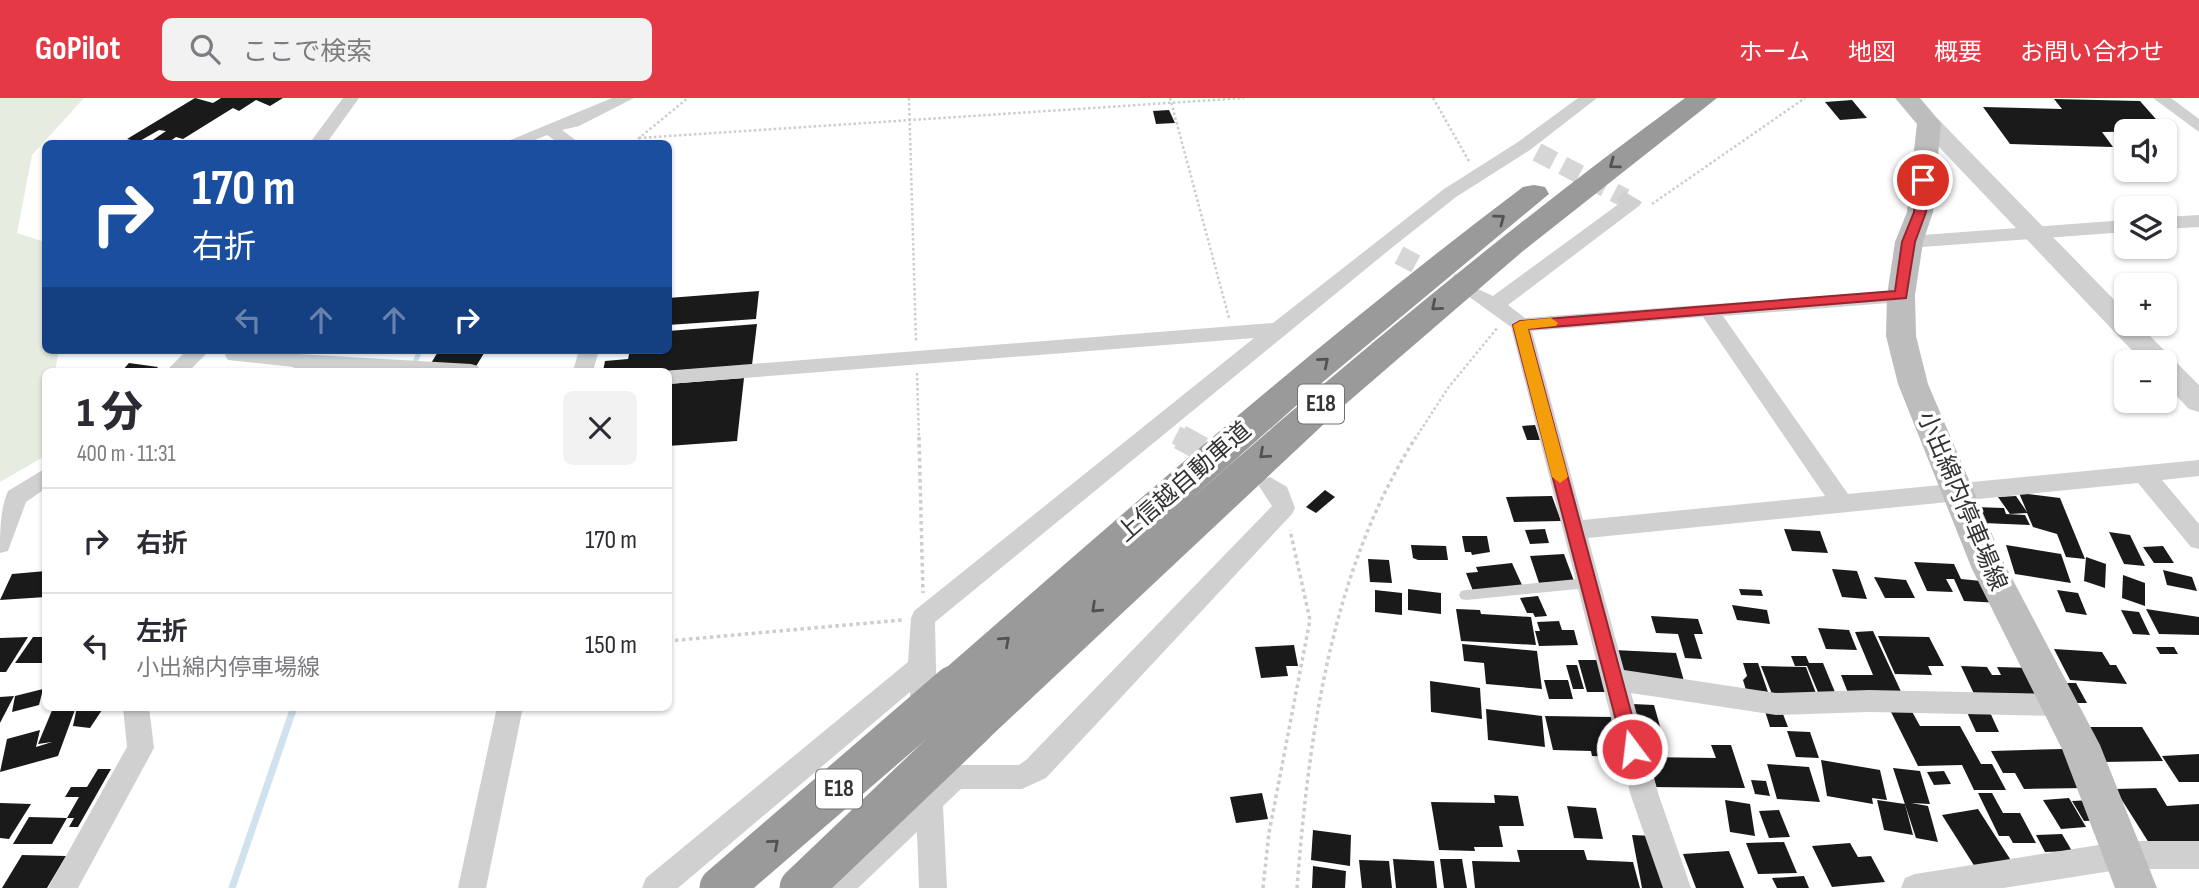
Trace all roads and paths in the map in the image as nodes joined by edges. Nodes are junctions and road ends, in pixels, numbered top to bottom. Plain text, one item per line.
1 (351, 98) edge
2 (626, 98) edge
3 (688, 98) edge
4 (909, 98) edge
5 (1244, 98) edge
6 (1433, 98) edge
7 (1589, 98) edge
8 (1805, 98) edge
9 (1908, 98) edge
10 (2161, 98) edge
11 (1171, 100) edge
12 (1686, 102) edge
13 (910, 120) junction
14 (1929, 123) junction
15 (2199, 127) edge
16 (548, 128) junction
17 (639, 138) joint
18 (320, 140) edge
19 (519, 140) edge
20 (567, 140) edge
21 (1476, 176) junction
22 (1625, 198) dead end
23 (1648, 207) dead end
24 (2199, 221) edge
25 (2177, 222) edge
26 (2114, 227) edge
27 (2032, 233) junction
28 (1909, 242) junction
29 (1901, 295) junction
30 (1708, 309) junction
31 (1501, 310) junction
32 (1275, 330) junction
33 (1235, 333) junction
34 (2148, 350) edge
35 (195, 354) edge
36 (235, 355) dead end
37 (916, 358) junction
38 (306, 366) edge
39 (179, 368) edge
40 (372, 368) edge
41 (672, 377) edge
42 (2177, 380) edge
43 (2199, 402) edge
44 (2199, 468) edge
45 (2144, 474) junction
46 (42, 479) edge
47 (1960, 493) junction
48 (1277, 497) joint
49 (1843, 504) junction
50 (1574, 530) junction
51 (2199, 540) edge
52 (0, 544) edge
53 (1588, 583) junction
54 (1465, 595) dead end
55 (923, 618) junction
56 (672, 641) edge
57 (1614, 679) junction
58 (949, 693) junction
59 (2059, 705) junction
60 (136, 711) edge
61 (509, 711) edge
62 (930, 798) junction
63 (2124, 855) junction
64 (2199, 855) edge
65 (62, 888) edge
66 (471, 888) edge
67 (656, 888) edge
68 (722, 888) edge
69 (801, 888) edge
70 (837, 888) edge
71 (933, 888) edge
72 (1263, 888) edge
73 (1297, 888) edge
74 (1677, 888) edge
75 (1915, 888) edge
76 (2136, 888) edge

1 - 18 street
2 - 16 street
3 - 17 path
4 - 13 path
5 - 11 path
6 - 21 path
7 - 21 street
8 - 23 path
9 - 14 main road
10 - 15 street
11 - 13 path
11 - 33 path
12 - 58 highway, 上信越自動車道 / E18
13 - 17 path
13 - 37 path
14 - 27 street
14 - 28 main road, 小出綿内停車場線
16 - 19 street
16 - 20 street
21 - 32 street
22 - 31 street
24 - 25 street
26 - 27 street
27 - 28 street
27 - 34 street
28 - 29 main road, 小出綿内停車場線
29 - 30 street
29 - 47 main road, 小出綿内停車場線
30 - 31 street
30 - 49 street
31 - 50 street
31 - 73 path
32 - 33 street
32 - 55 street
33 - 37 street
35 - 39 street
36 - 38 street
37 - 41 street
37 - 55 path
38 - 40 street
42 - 43 street
44 - 45 street
45 - 47 street
45 - 51 street
46 - 52 street
47 - 49 street
47 - 59 main road, 小出綿内停車場線
48 - 62 street
48 - 72 path
49 - 50 street
50 - 53 street
53 - 54 lane
53 - 57 street
55 - 56 path
55 - 58 street
57 - 59 street
57 - 74 street
58 - 62 street
58 - 67 street
68 -> 58 highway, 上信越自動車道 / E18, bridge
58 - 69 highway, 上信越自動車道 / E18, bridge
59 - 63 main road, 小出綿内停車場線
60 - 65 street
61 - 66 street
62 - 70 street
62 - 71 street
63 - 64 street
63 - 75 street
63 - 76 main road, 小出綿内停車場線

